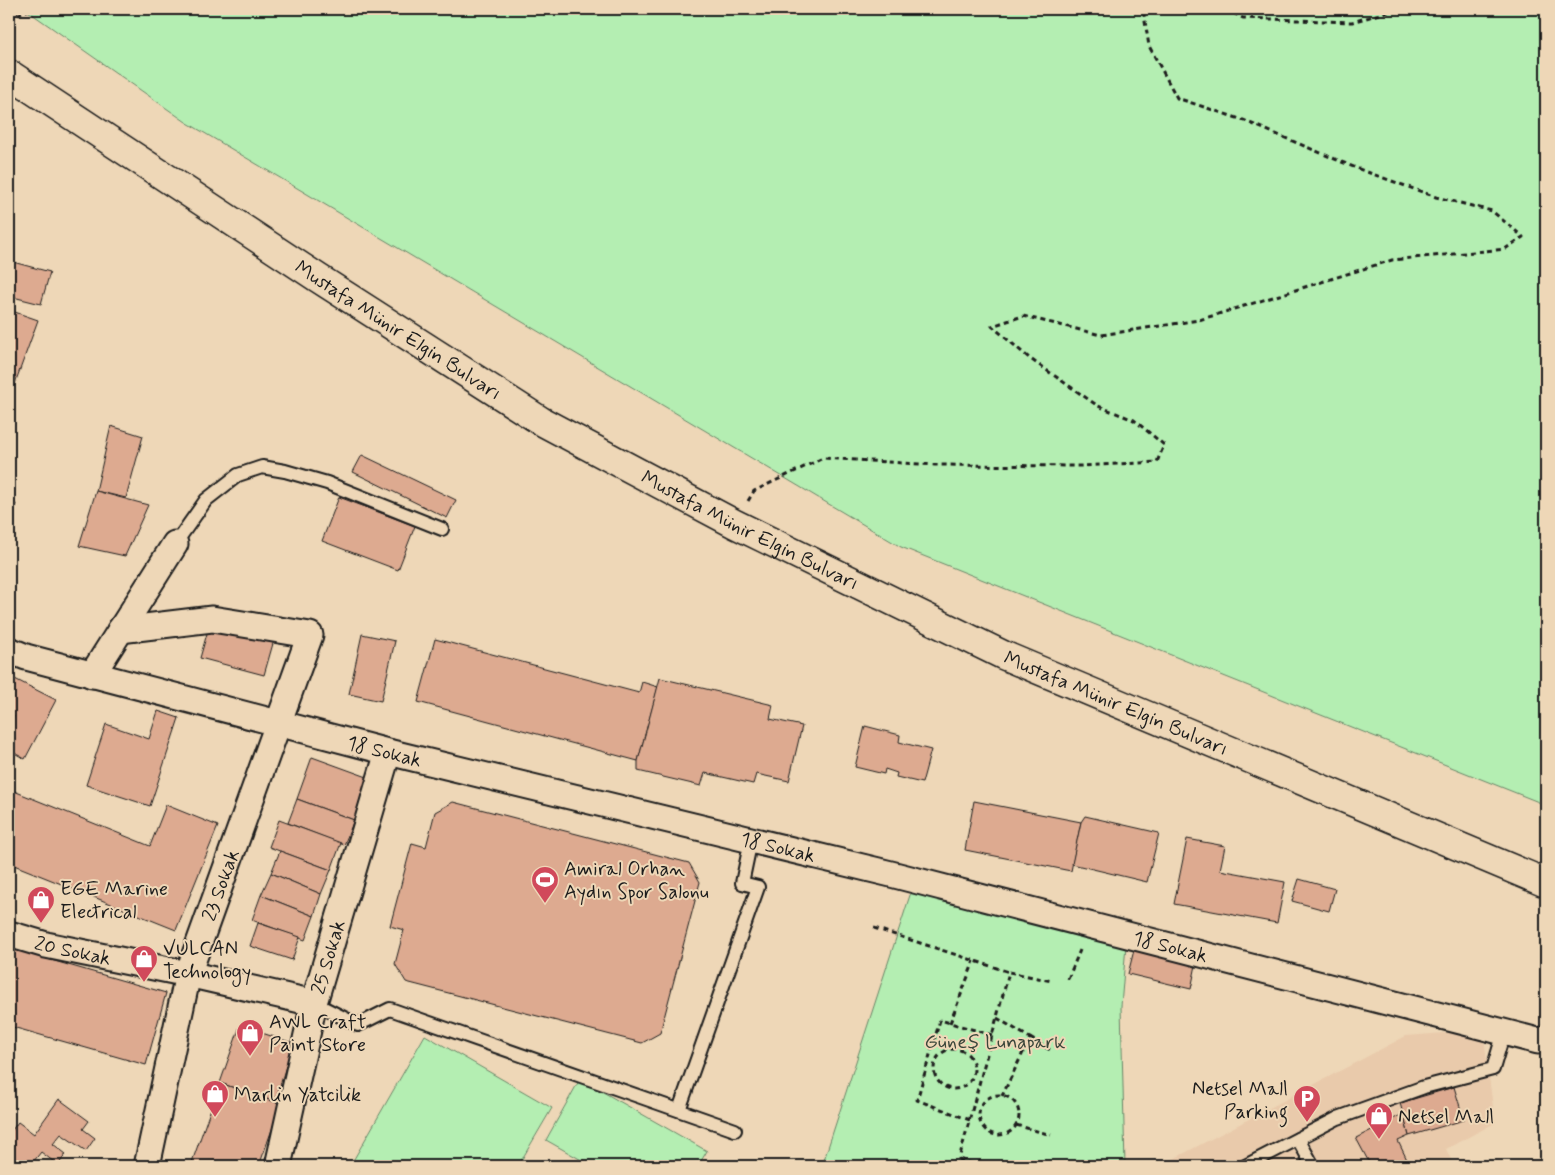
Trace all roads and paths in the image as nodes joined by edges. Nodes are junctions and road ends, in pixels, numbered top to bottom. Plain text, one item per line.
1 (31, 9) edge
2 (1143, 9) edge
3 (1225, 9) edge
4 (1398, 9) edge
5 (9, 18) edge
6 (9, 74) edge
7 (735, 524) junction
8 (442, 529) dead end
9 (175, 544) joint
10 (120, 630) junction
11 (9, 650) edge
12 (92, 675) junction
13 (278, 723) junction
14 (388, 752) junction
15 (751, 840) junction
16 (1546, 883) edge
17 (1091, 926) junction
18 (874, 928) dead end
19 (9, 934) edge
20 (974, 961) junction
21 (1009, 972) junction
22 (188, 974) junction
23 (1068, 979) dead end
24 (1052, 981) dead end
25 (314, 1003) junction
26 (997, 1018) junction
27 (950, 1023) junction
28 (1504, 1032) junction
29 (992, 1035) junction
30 (1030, 1038) junction
31 (1546, 1039) edge
32 (1052, 1051) dead end
33 (928, 1062) junction
34 (936, 1064) junction
35 (974, 1073) junction
36 (982, 1074) junction
37 (1002, 1096) junction
38 (973, 1105) junction
39 (981, 1106) junction
40 (679, 1110) junction
41 (970, 1120) junction
42 (1016, 1125) junction
43 (736, 1130) dead end
44 (1051, 1135) dead end
45 (1298, 1139) junction
46 (147, 1166) edge
47 (278, 1166) edge
48 (980, 1166) edge
49 (1244, 1166) edge
50 (1313, 1166) edge

1 - 5 path
2 - 7 path
3 - 4 path
6 - 7 street, Mustafa Münir Elgin Bulvarı
7 - 16 street, Mustafa Münir Elgin Bulvarı
8 - 9 lane
9 - 10 street
10 - 12 street
10 - 13 street, 23 Sokak
11 - 12 street, 18 Sokak
12 - 13 street, 18 Sokak
13 - 14 street, 18 Sokak
13 - 22 street, 23 Sokak
14 - 15 street, 18 Sokak
14 - 25 street, 25 Sokak
15 - 17 street, 18 Sokak
15 - 40 lane
17 - 23 path
17 - 28 street, 18 Sokak
18 - 20 path
19 - 22 street, 20 Sokak
20 - 21 path
20 - 27 path
21 - 24 path
21 - 26 path
22 - 25 street, 20 Sokak
22 - 46 street, 23 Sokak
25 - 40 lane
25 - 47 street, 25 Sokak
26 - 29 path
26 - 30 path
27 - 29 path
27 - 33 path
28 - 31 street, 18 Sokak
28 - 45 lane
29 - 36 path
30 - 32 path
30 - 37 path
33 - 34 path
33 - 41 path
34 - 35 path
34 - 35 path
35 - 36 path
36 - 38 path
37 - 39 path
37 - 42 path
38 - 39 path
38 - 41 path
39 - 42 path
40 - 43 lane
41 - 48 path
42 - 44 path
45 - 49 lane
45 - 50 lane

